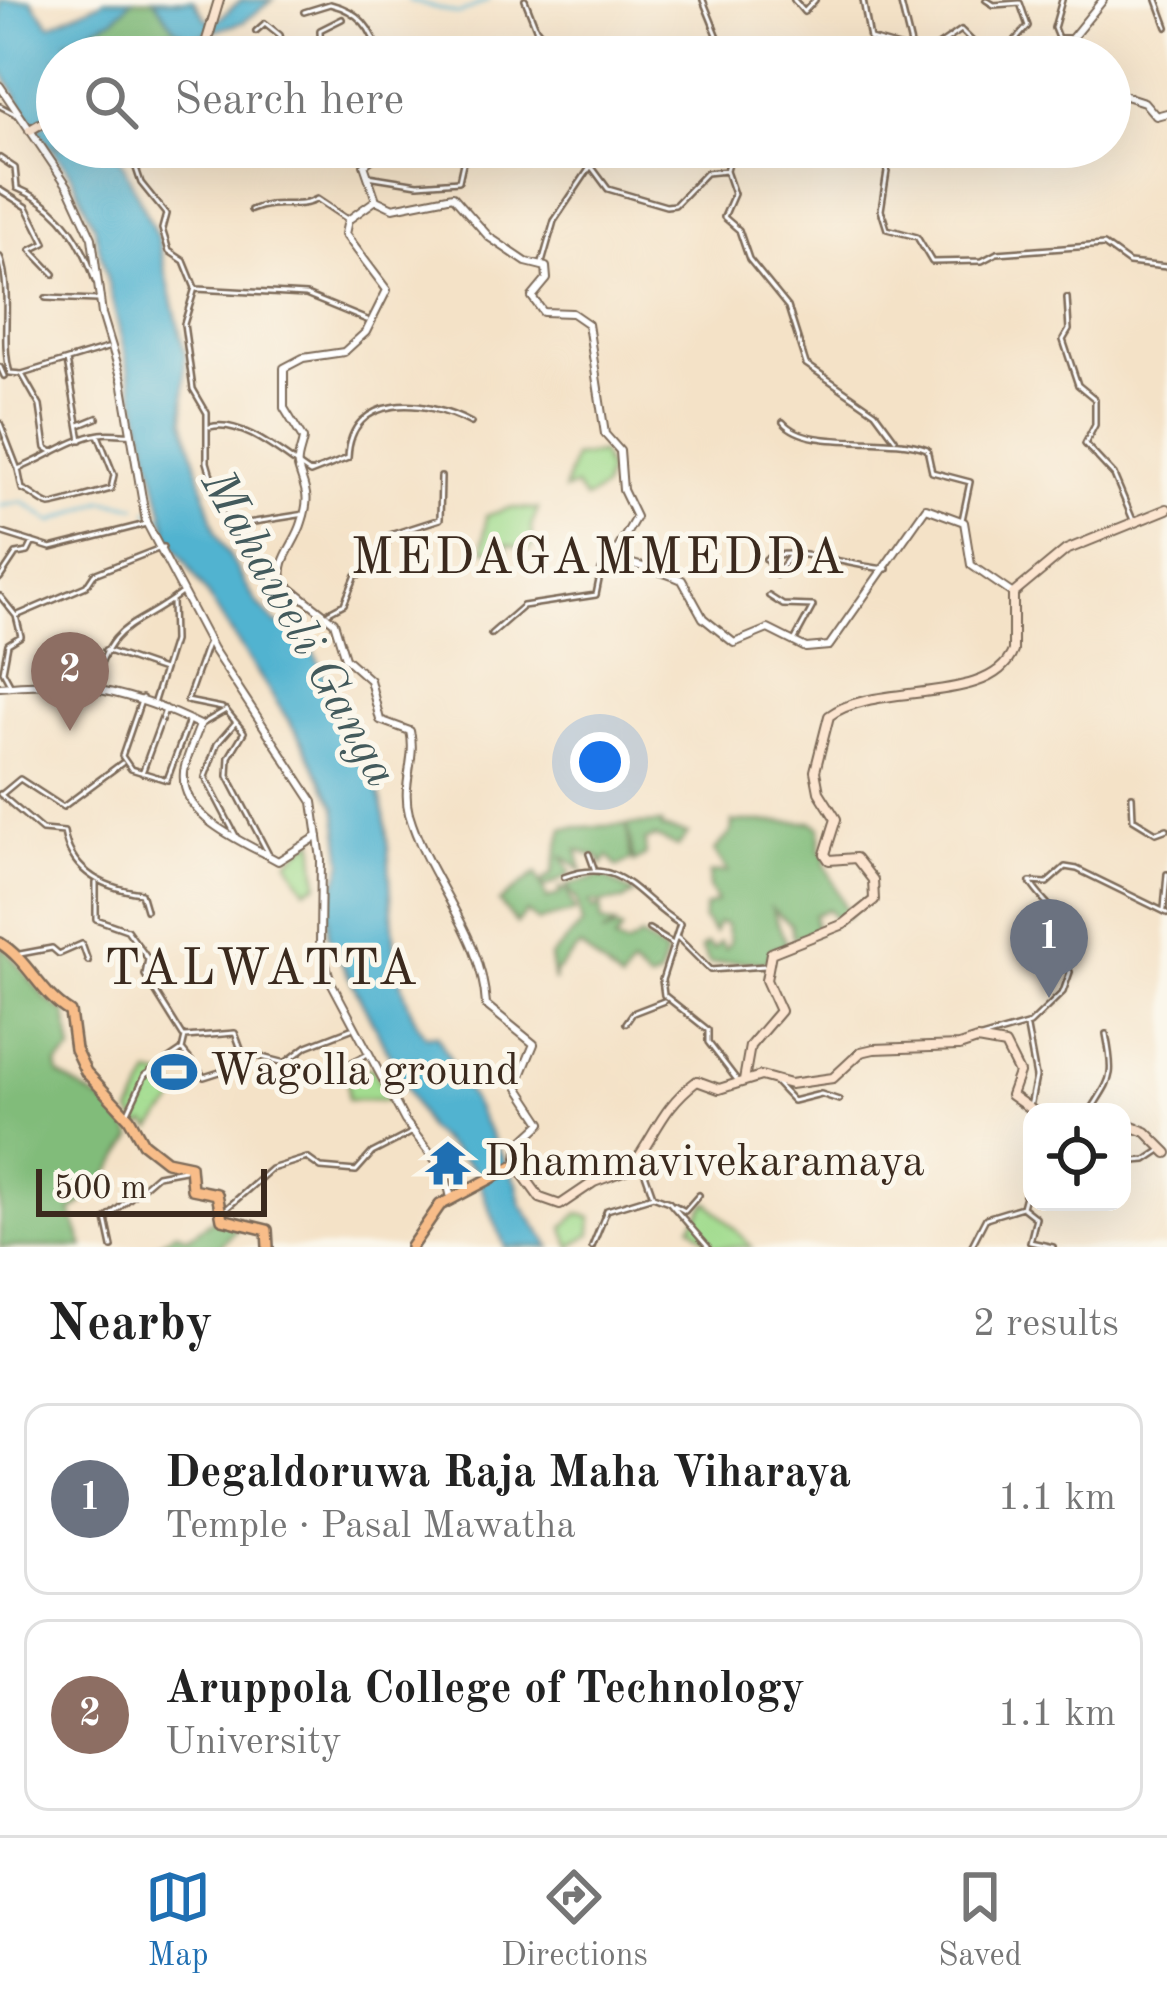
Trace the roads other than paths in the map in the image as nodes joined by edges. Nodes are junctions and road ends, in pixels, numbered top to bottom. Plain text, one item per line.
1 (219, 0) edge
2 (525, 0) edge
3 (704, 0) edge
4 (794, 0) edge
5 (815, 0) edge
6 (863, 0) edge
7 (900, 0) edge
8 (986, 0) edge
9 (1062, 0) edge
10 (1103, 0) edge
11 (1157, 0) edge
12 (1020, 2) edge
13 (304, 12) dead end
14 (342, 19) dead end
15 (1167, 27) edge
16 (256, 31) dead end
17 (210, 36) edge
18 (276, 36) edge
19 (320, 36) edge
20 (371, 36) edge
21 (543, 36) edge
22 (718, 36) edge
23 (869, 36) edge
24 (909, 36) edge
25 (1019, 36) edge
26 (1057, 36) edge
27 (1074, 36) edge
28 (0, 86) edge
29 (1131, 98) edge
30 (0, 106) edge
31 (1167, 113) edge
32 (19, 116) junction
33 (36, 127) edge
34 (32, 129) junction
35 (36, 135) edge
36 (0, 158) edge
37 (56, 168) edge
38 (136, 168) edge
39 (366, 168) edge
40 (462, 168) edge
41 (590, 168) edge
42 (592, 168) edge
43 (727, 168) edge
44 (887, 168) edge
45 (726, 171) junction
46 (366, 176) junction
47 (0, 190) edge
48 (376, 200) junction
49 (251, 210) dead end
50 (348, 220) junction
51 (0, 257) edge
52 (541, 266) junction
53 (1167, 267) edge
54 (54, 274) dead end
55 (195, 289) junction
56 (100, 297) junction
57 (46, 298) dead end
58 (1067, 298) dead end
59 (373, 322) junction
60 (110, 347) junction
61 (67, 360) junction
62 (0, 367) edge
63 (10, 373) junction
64 (22, 374) junction
65 (2, 377) edge
66 (97, 418) dead end
67 (783, 422) dead end
68 (471, 423) dead end
69 (0, 425) edge
70 (79, 425) junction
71 (206, 428) junction
72 (132, 433) junction
73 (98, 434) junction
74 (895, 440) junction
75 (82, 443) junction
76 (46, 448) junction
77 (53, 452) junction
78 (45, 456) junction
79 (36, 462) junction
80 (298, 465) junction
81 (18, 469) junction
82 (39, 471) dead end
83 (441, 477) dead end
84 (1167, 508) edge
85 (305, 514) junction
86 (962, 520) junction
87 (1133, 520) junction
88 (147, 524) junction
89 (0, 532) edge
90 (34, 540) junction
91 (163, 547) junction
92 (790, 556) dead end
93 (614, 557) junction
94 (887, 569) junction
95 (0, 578) edge
96 (183, 592) junction
97 (1013, 594) junction
98 (0, 596) edge
99 (769, 596) dead end
100 (172, 600) junction
101 (327, 614) junction
102 (16, 616) junction
103 (490, 634) dead end
104 (208, 640) junction
105 (793, 643) junction
106 (105, 650) junction
107 (164, 670) junction
108 (11, 686) junction
109 (0, 687) edge
110 (92, 688) junction
111 (142, 698) junction
112 (153, 702) junction
113 (166, 708) junction
114 (223, 710) junction
115 (190, 720) junction
116 (237, 722) junction
117 (200, 725) junction
118 (122, 763) junction
119 (142, 773) junction
120 (0, 795) edge
121 (1132, 796) dead end
122 (1167, 830) edge
123 (318, 836) junction
124 (238, 840) junction
125 (268, 853) junction
126 (589, 854) dead end
127 (79, 865) junction
128 (595, 868) junction
129 (71, 871) dead end
130 (1167, 874) edge
131 (564, 877) dead end
132 (97, 881) junction
133 (146, 910) dead end
134 (1166, 912) edge
135 (650, 929) dead end
136 (678, 938) junction
137 (0, 943) edge
138 (675, 946) junction
139 (17, 954) junction
140 (88, 961) dead end
141 (766, 967) junction
142 (667, 999) junction
143 (626, 1023) dead end
144 (1026, 1026) junction
145 (351, 1030) junction
146 (1106, 1034) dead end
147 (184, 1037) junction
148 (977, 1040) junction
149 (182, 1050) junction
150 (368, 1054) junction
151 (226, 1070) dead end
152 (760, 1077) junction
153 (743, 1081) junction
154 (314, 1082) dead end
155 (839, 1100) dead end
156 (1034, 1103) edge
157 (1098, 1103) edge
158 (1023, 1104) edge
159 (126, 1116) junction
160 (1131, 1126) edge
161 (412, 1132) junction
162 (1165, 1151) edge
163 (639, 1157) junction
164 (1131, 1161) edge
165 (190, 1166) junction
166 (514, 1166) junction
167 (699, 1195) dead end
168 (654, 1197) junction
169 (451, 1198) junction
170 (1023, 1204) edge
171 (1022, 1208) junction
172 (220, 1214) junction
173 (112, 1247) edge
174 (268, 1247) edge
175 (411, 1247) edge
176 (592, 1247) edge
177 (708, 1247) edge
178 (971, 1247) edge
179 (1053, 1247) edge

1 - 17 main road
2 - 21 street
3 - 22 street
4 - 5 street
6 - 23 street
7 - 24 street
8 - 12 street
9 - 26 street
10 - 27 street
11 - 15 street
12 - 25 street
13 - 20 street
14 - 19 street
16 - 18 street
28 - 32 street
29 - 31 street
30 - 32 street
32 - 34 street
33 - 34 main road
34 - 35 street
36 - 56 street
37 - 56 street
38 - 55 street
39 - 46 street
40 - 46 street
41 - 52 street
42 - 45 street
43 - 45 street
44 - 53 street
45 - 74 street
46 - 48 street
47 - 54 street
48 - 50 street
48 - 52 street
49 - 50 street
50 - 59 street
51 - 63 street
52 - 93 street
55 - 59 street
55 - 71 street
56 - 57 street
56 - 60 street
58 - 87 street
59 - 80 street
60 - 61 street
60 - 72 street
61 - 64 street
61 - 70 street
62 - 65 street
63 - 64 street
63 - 65 street
64 - 76 street
66 - 70 street
67 - 74 street
68 - 80 street
69 - 81 street
70 - 75 street
71 - 80 street
71 - 85 street
72 - 73 street
72 - 88 street
73 - 75 street
73 - 81 street
74 - 86 street
75 - 77 street
76 - 77 street
76 - 78 street
77 - 78 street
78 - 79 street
79 - 81 street
79 - 82 street
80 - 85 street
83 - 101 street
84 - 87 main road
85 - 101 street
86 - 94 street
86 - 97 street
87 - 97 main road
88 - 90 street
88 - 91 street
89 - 90 street
90 - 95 street
91 - 96 street
91 - 102 street
92 - 94 street
93 - 103 street
93 - 105 street
94 - 105 street
96 - 100 street
96 - 104 street
97 - 141 main road
98 - 102 street
99 - 105 street
100 - 106 street
100 - 107 street
101 - 166 street
102 - 108 street
104 - 114 street
104 - 123 street
106 - 107 street
106 - 110 street
107 - 112 street
108 - 109 street
108 - 110 street
110 - 111 street
111 - 112 street
111 - 118 street
112 - 113 street
113 - 115 street
113 - 119 street
114 - 116 street
114 - 117 street
115 - 117 street
115 - 119 street
116 - 124 street
116 - 125 street
117 - 124 street
118 - 119 street
118 - 120 street
120 - 127 street
121 - 122 street
123 - 125 street
123 - 145 street
124 - 125 street
126 - 128 street
127 - 129 street
127 - 132 street
128 - 131 street
128 - 136 street
130 - 134 street
132 - 133 street
132 - 147 street
134 - 144 street
135 - 138 street
136 - 138 street
136 - 141 street
137 - 139 main road
138 - 142 street
139 - 140 street
139 - 159 main road
141 - 153 main road
142 - 143 street
142 - 153 street
144 - 148 street
144 - 156 street
145 - 147 street
145 - 150 street
146 - 157 street
147 - 149 street
148 - 152 main road
148 - 158 main road
149 - 151 street
149 - 159 street
150 - 154 street
150 - 161 street
152 - 153 main road
152 - 155 street
153 - 163 main road
159 - 165 main road
160 - 162 main road
161 - 169 street
161 - 172 street
162 - 164 street
163 - 166 main road
163 - 168 street
165 - 172 main road
165 - 173 street
166 - 169 main road
167 - 168 street
168 - 176 street
168 - 177 street
169 - 175 main road
170 - 171 street
171 - 178 street
171 - 179 street
172 - 174 main road

